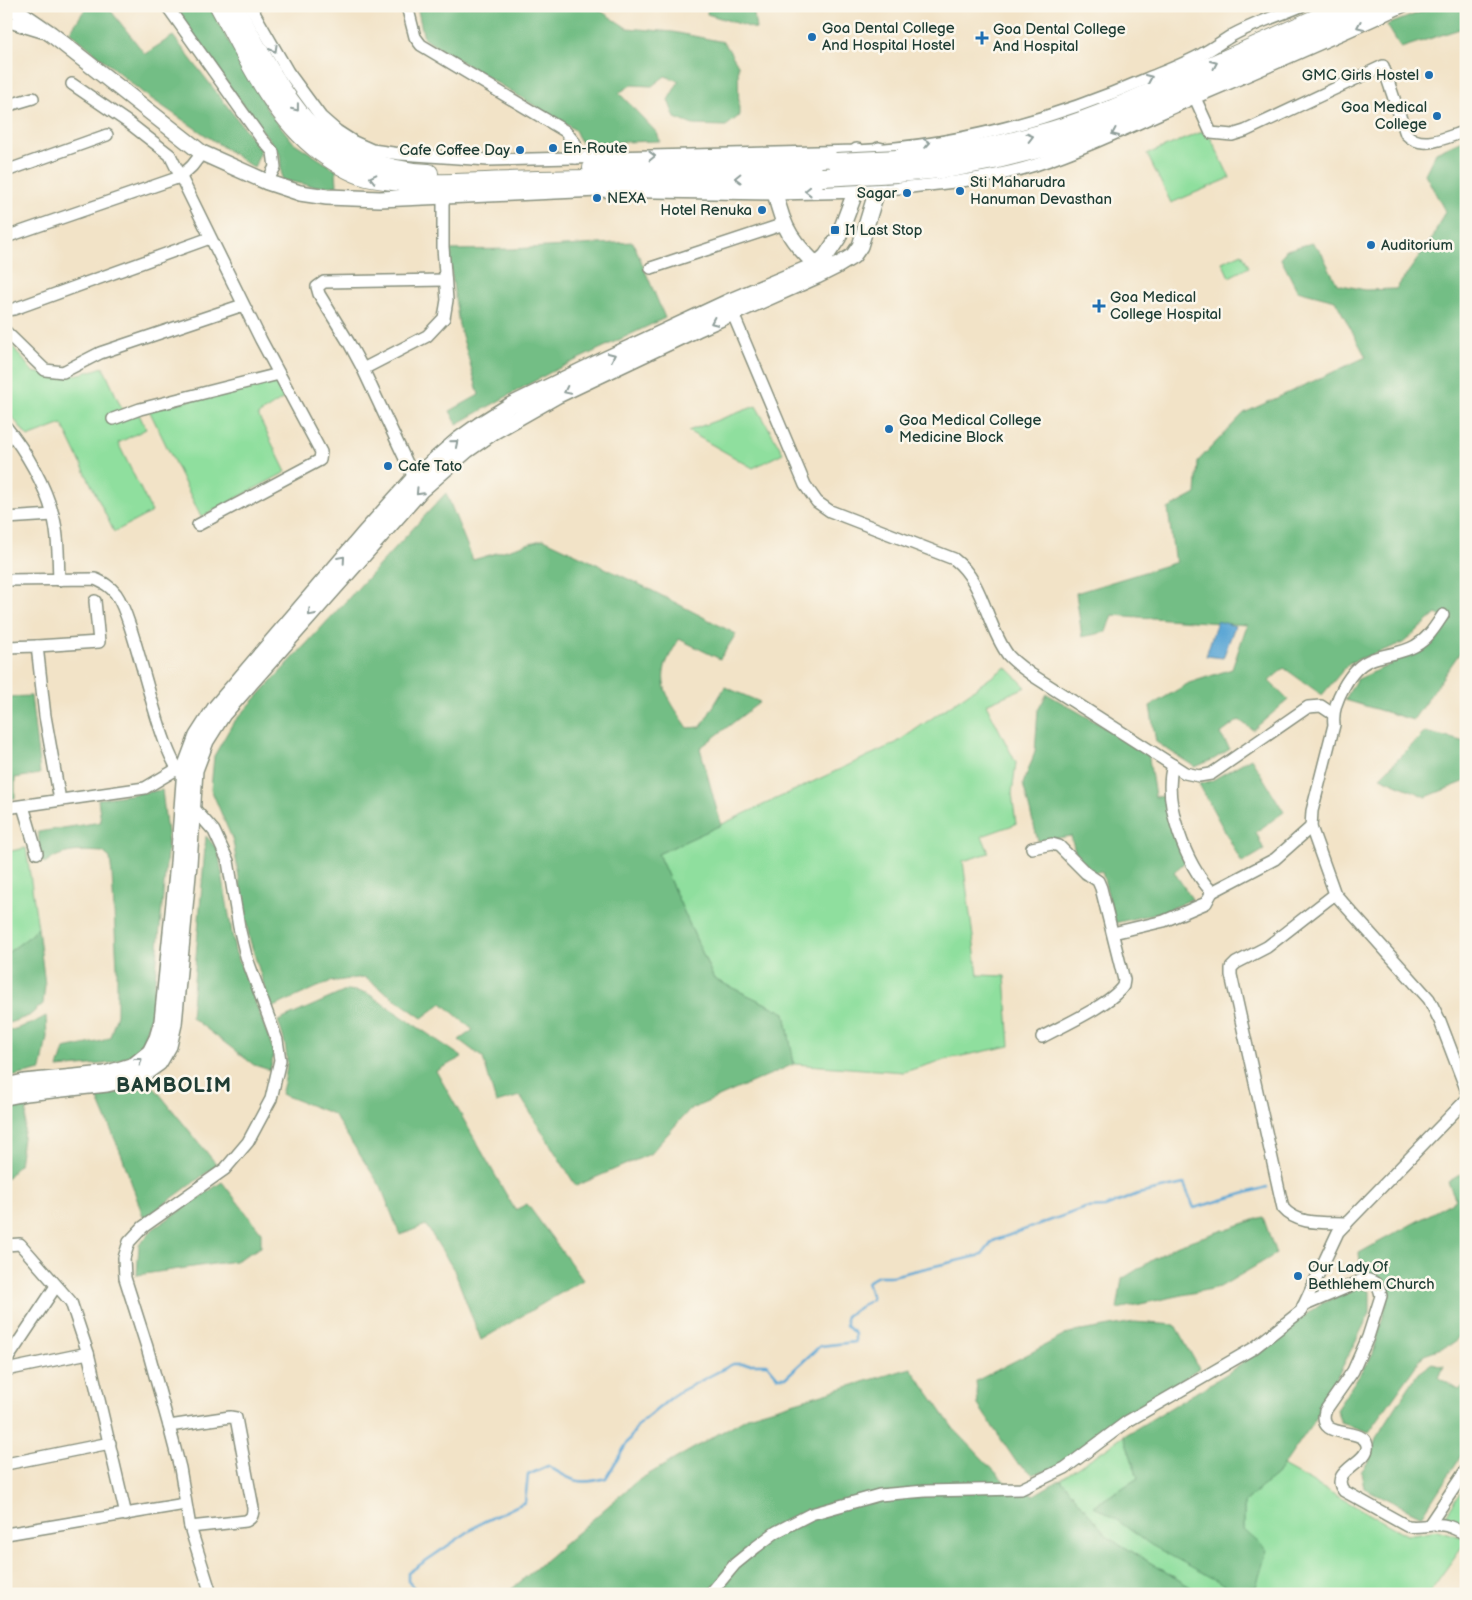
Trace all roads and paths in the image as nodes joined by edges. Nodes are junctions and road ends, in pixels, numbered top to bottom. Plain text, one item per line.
1 (10, 6) edge
2 (167, 6) edge
3 (219, 6) edge
4 (234, 6) edge
5 (250, 6) edge
6 (407, 6) edge
7 (1300, 6) edge
8 (1343, 6) edge
9 (1378, 6) edge
10 (1404, 6) edge
11 (6, 21) edge
12 (51, 34) junction
13 (72, 84) dead end
14 (33, 98) dead end
15 (1195, 98) junction
16 (6, 106) edge
17 (1466, 131) edge
18 (107, 134) dead end
19 (879, 150) junction
20 (857, 151) junction
21 (202, 153) junction
22 (988, 154) junction
23 (576, 158) junction
24 (898, 166) junction
25 (6, 170) edge
26 (180, 177) junction
27 (267, 182) junction
28 (856, 190) junction
29 (877, 190) junction
30 (775, 192) junction
31 (443, 196) junction
32 (784, 224) junction
33 (6, 237) edge
34 (210, 238) junction
35 (651, 268) dead end
36 (820, 269) junction
37 (445, 280) junction
38 (243, 305) junction
39 (730, 308) junction
40 (6, 310) edge
41 (6, 332) edge
42 (363, 369) junction
43 (279, 374) junction
44 (113, 419) dead end
45 (8, 430) edge
46 (414, 478) junction
47 (53, 515) junction
48 (6, 518) edge
49 (198, 525) dead end
50 (6, 580) edge
51 (59, 580) junction
52 (95, 601) dead end
53 (1443, 615) dead end
54 (38, 646) junction
55 (6, 647) edge
56 (1332, 714) junction
57 (1174, 765) junction
58 (185, 776) junction
59 (60, 800) junction
60 (187, 800) junction
61 (23, 806) junction
62 (6, 808) edge
63 (1311, 827) junction
64 (1032, 848) dead end
65 (37, 853) dead end
66 (1212, 892) junction
67 (1334, 894) junction
68 (1113, 933) junction
69 (1042, 1037) dead end
70 (6, 1086) edge
71 (1466, 1089) edge
72 (6, 1097) edge
73 (1466, 1100) edge
74 (1347, 1223) junction
75 (6, 1245) edge
76 (56, 1286) junction
77 (1303, 1306) junction
78 (88, 1353) junction
79 (6, 1361) edge
80 (6, 1370) edge
81 (169, 1426) junction
82 (110, 1443) junction
83 (6, 1464) edge
84 (1466, 1470) edge
85 (185, 1504) junction
86 (126, 1515) junction
87 (190, 1526) junction
88 (1429, 1526) junction
89 (6, 1534) edge
90 (1466, 1534) edge
91 (211, 1594) edge
92 (710, 1594) edge

1 - 12 main road
2 - 27 street
24 -> 3 highway, bridge
4 -> 24 highway, bridge
5 -> 23 street
6 - 23 street
19 -> 7 street
22 -> 8 highway
9 - 22 highway
10 -> 15 street
11 - 12 street
12 - 21 main road
13 - 26 street
14 - 16 street
15 - 17 street
15 -> 29 street
18 - 25 street
19 - 20 street
19 - 29 main road
23 -> 20 street
20 - 28 main road
21 - 26 street
21 - 27 main road
22 - 24 highway
26 - 33 street
26 - 34 street
27 - 31 main road
28 - 29 main road
28 -> 30 main road
28 - 36 main road
29 - 36 main road
30 - 31 main road
30 - 32 main road
31 - 37 street
32 - 35 street
32 - 36 main road
34 - 38 street
34 - 40 street
36 - 39 main road
37 - 42 street
37 - 42 street
38 - 41 street
38 - 43 street
46 -> 39 main road
39 - 57 street
39 -> 58 main road
42 - 46 street
43 - 44 street
43 - 49 street
45 - 47 street
58 -> 46 main road
47 - 48 street
47 - 51 street
50 - 51 street
51 - 58 street
52 - 54 street
53 - 56 street
54 - 55 street
54 - 59 street
56 - 57 street
56 - 63 street
57 - 66 street
58 - 59 street
58 - 60 main road
59 - 61 street
70 -> 60 main road
60 - 72 main road
60 - 81 street
61 - 62 street
61 - 65 street
63 - 66 street
63 - 67 street
64 - 68 street
66 - 68 street
67 - 71 street
67 - 74 street
68 - 69 street
73 - 74 street
74 - 77 street
75 - 76 street
76 - 78 street
76 - 79 street
77 - 88 street
77 - 92 street
78 - 80 street
78 - 82 street
81 - 85 street
81 - 87 street
82 - 83 street
82 - 86 street
84 - 88 street
85 - 86 street
85 - 87 street
86 - 89 street
87 - 91 street
88 - 90 street

